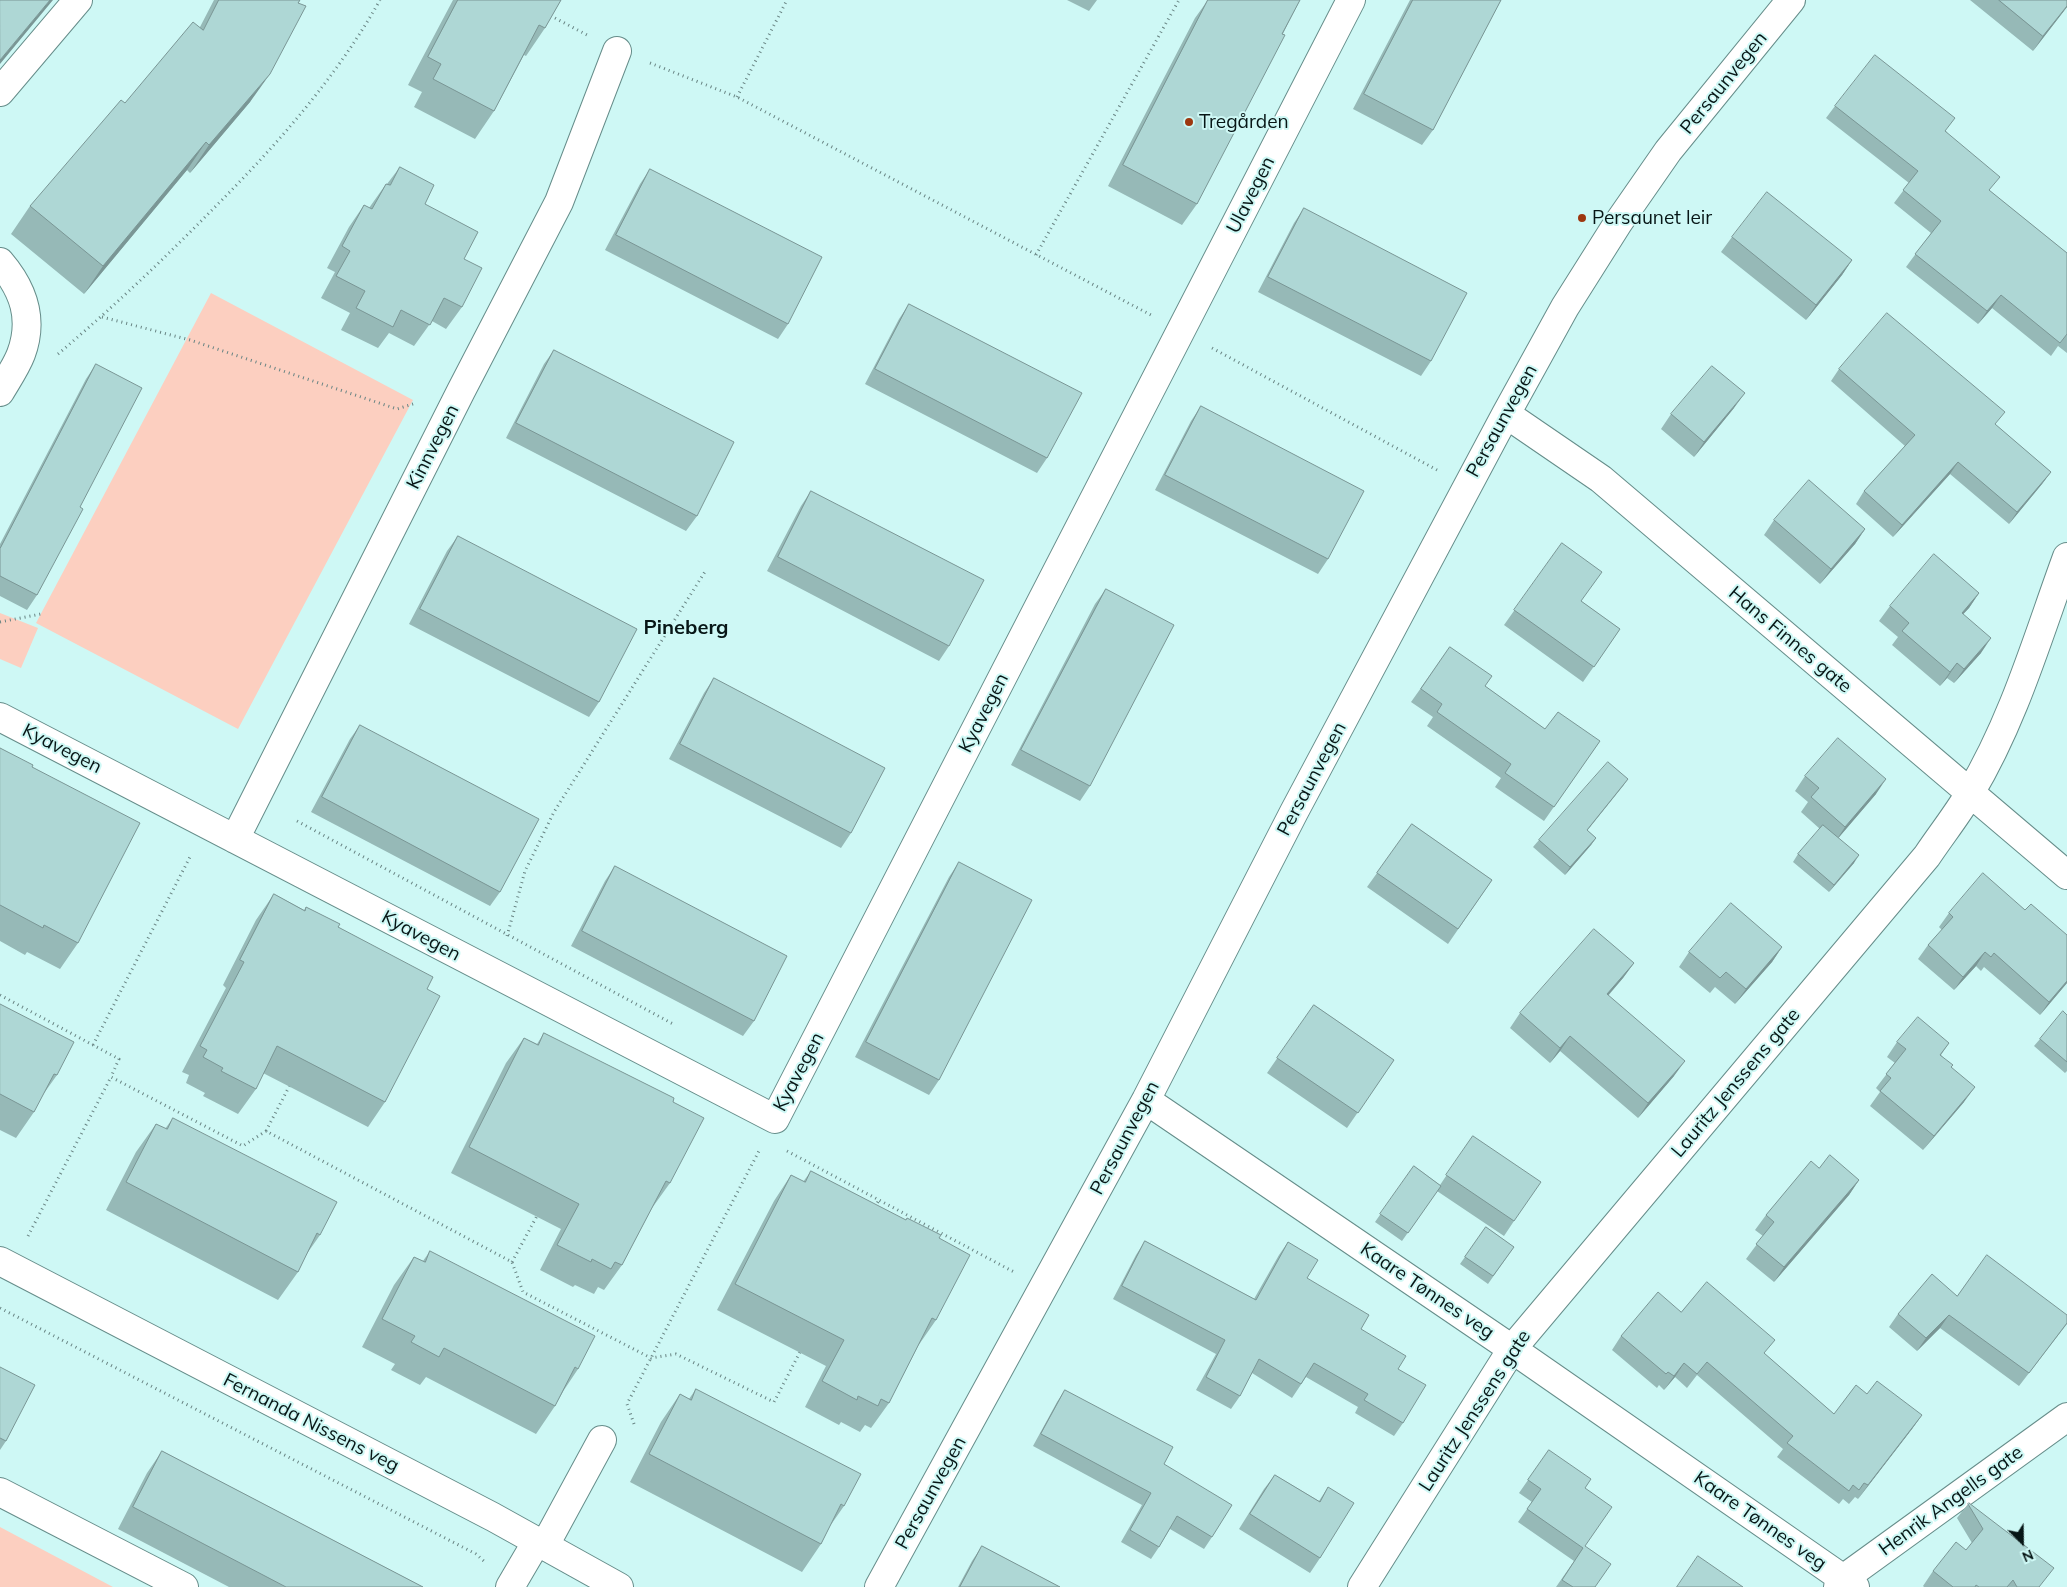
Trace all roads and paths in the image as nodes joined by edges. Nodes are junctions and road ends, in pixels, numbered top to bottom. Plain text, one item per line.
1 (78, 0) edge
2 (380, 0) edge
3 (787, 0) edge
4 (1179, 0) edge
5 (1791, 0) edge
6 (1345, 2) edge
7 (555, 18) edge
8 (617, 50) junction
9 (0, 92) edge
10 (737, 97) junction
11 (1036, 255) junction
12 (0, 262) edge
13 (101, 317) junction
14 (1181, 331) junction
15 (51, 360) dead end
16 (461, 391) junction
17 (0, 392) edge
18 (1506, 414) junction
19 (1438, 470) dead end
20 (2067, 557) edge
21 (706, 570) dead end
22 (41, 614) dead end
23 (0, 622) edge
24 (0, 717) edge
25 (1970, 793) junction
26 (296, 821) dead end
27 (208, 824) junction
28 (236, 839) junction
29 (2067, 876) edge
30 (507, 934) junction
31 (495, 975) junction
32 (0, 995) edge
33 (683, 1029) dead end
34 (93, 1045) junction
35 (111, 1076) junction
36 (293, 1080) edge
37 (1146, 1100) junction
38 (770, 1129) junction
39 (266, 1131) junction
40 (879, 1200) junction
41 (874, 1208) edge
42 (540, 1210) edge
43 (26, 1241) dead end
44 (0, 1261) edge
45 (512, 1262) junction
46 (1043, 1287) junction
47 (0, 1308) edge
48 (802, 1349) edge
49 (1512, 1349) junction
50 (651, 1358) junction
51 (2067, 1417) edge
52 (635, 1426) dead end
53 (602, 1440) dead end
54 (0, 1492) edge
55 (541, 1543) junction
56 (1845, 1584) edge
57 (510, 1586) edge
58 (184, 1587) edge
59 (619, 1587) edge
60 (879, 1587) edge
61 (1362, 1587) edge

1 - 9 street
2 - 13 path
3 - 10 path
4 - 11 path
5 - 18 street, Persaunvegen
6 - 14 street, Ulavegen
7 - 8 path
8 - 10 path
8 - 16 street, Kinnvegen
10 - 11 path
11 - 14 path
12 - 17 street
13 - 15 path
13 - 16 path
14 - 19 path
14 - 38 street, Kyavegen
16 - 28 street, Kinnvegen
18 - 25 street, Hans Finnes gate
18 - 37 street, Persaunvegen
20 - 25 street, Lauritz Jenssens gate
21 - 30 path
22 - 23 path
24 - 27 street, Kyavegen
25 - 29 street, Hans Finnes gate
25 - 49 street, Lauritz Jenssens gate
26 - 30 path
27 - 28 street, Kyavegen
27 - 34 path
28 - 31 street, Kyavegen
30 - 31 path
30 - 33 path
31 - 38 street, Kyavegen
32 - 34 path
34 - 35 path
35 - 39 path
35 - 43 path
36 - 39 path
37 - 46 street, Persaunvegen
37 - 49 street, Kaare Tønnes veg
38 - 40 path
38 - 50 path
39 - 45 path
40 - 41 path
40 - 46 path
42 - 45 path
44 - 55 street, Fernanda Nissens veg
45 - 50 path
46 - 60 street, Persaunvegen
47 - 57 path
48 - 50 path
49 - 56 street, Kaare Tønnes veg
49 - 61 street, Lauritz Jenssens gate
50 - 52 path
51 - 56 street, Henrik Angells gate
53 - 55 street
54 - 58 street
55 - 57 street
55 - 59 street, Fernanda Nissens veg

